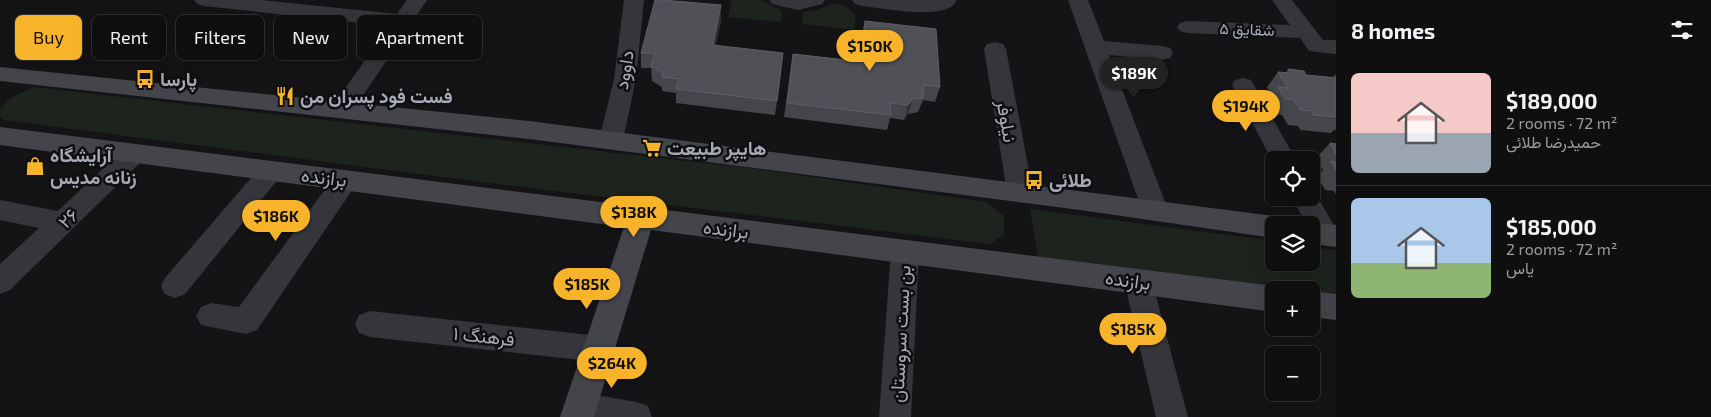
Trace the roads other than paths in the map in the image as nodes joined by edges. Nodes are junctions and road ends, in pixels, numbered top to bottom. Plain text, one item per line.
1 (204, 0) edge
2 (417, 0) edge
3 (634, 0) edge
4 (779, 0) edge
5 (816, 0) edge
6 (862, 0) edge
7 (942, 0) edge
8 (1078, 0) edge
9 (1282, 0) edge
10 (406, 15) edge
11 (357, 16) edge
12 (1187, 27) dead end
13 (1320, 41) edge
14 (1095, 47) junction
15 (995, 49) dead end
16 (1162, 53) dead end
17 (376, 60) edge
18 (0, 74) edge
19 (25, 76) junction
20 (1243, 85) dead end
21 (0, 95) edge
22 (342, 110) junction
23 (0, 136) edge
24 (611, 140) junction
25 (1279, 151) edge
26 (135, 153) junction
27 (271, 171) junction
28 (346, 180) junction
29 (1020, 192) junction
30 (1309, 206) edge
31 (0, 210) edge
32 (1155, 210) junction
33 (641, 218) junction
34 (63, 222) junction
35 (1265, 226) edge
36 (1324, 234) edge
37 (905, 251) junction
38 (0, 282) edge
39 (1138, 282) junction
40 (175, 286) dead end
41 (1265, 298) edge
42 (1320, 305) edge
43 (1336, 307) edge
44 (211, 316) dead end
45 (370, 324) dead end
46 (598, 349) junction
47 (578, 412) edge
48 (636, 417) edge
49 (895, 417) edge
50 (1172, 417) edge

1 - 11 street
2 - 10 street
3 - 24 street, داوود
4 - 5 street
6 - 7 street
8 - 14 street
9 - 13 street
12 - 13 street, شقایق ۵
14 - 16 street
14 - 32 street
15 - 29 street, نیلوفر
17 - 22 street
18 - 19 main road
19 - 21 main road
19 - 22 main road
20 - 25 street
22 - 24 main road
23 - 26 main road, برازنده
24 - 29 main road
26 - 27 main road, برازنده
26 - 34 street, ۲۶
27 - 28 main road, برازنده
27 - 40 street
28 - 33 main road, برازنده
28 - 44 street
29 - 32 main road
30 - 36 street
31 - 34 street
32 - 35 main road
33 - 37 main road, برازنده
33 - 46 main road
34 - 38 street, ۲۶
37 - 39 main road, برازنده
37 - 49 street, بن بست سروستان
39 - 41 main road, برازنده
39 - 50 street
42 - 43 main road
45 - 46 street, فرهنگ ۱
46 - 47 main road
47 - 48 street

